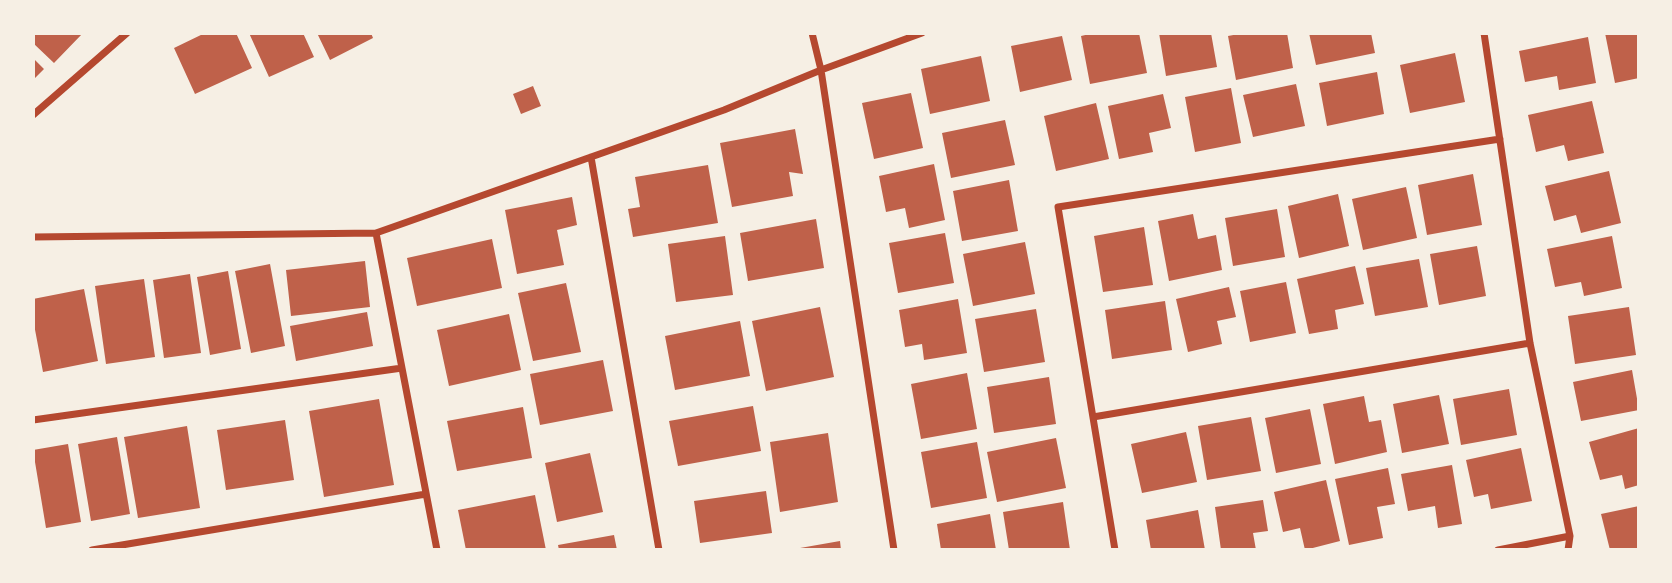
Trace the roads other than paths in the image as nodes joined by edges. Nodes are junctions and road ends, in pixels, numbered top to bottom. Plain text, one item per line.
1 (127, 33) edge
2 (812, 33) edge
3 (922, 33) edge
4 (1484, 33) edge
5 (821, 70) junction
6 (33, 114) edge
7 (1500, 139) junction
8 (591, 157) junction
9 (376, 233) junction
10 (33, 237) edge
11 (1530, 343) junction
12 (402, 368) junction
13 (1093, 417) junction
14 (33, 420) edge
15 (426, 494) junction
16 (1570, 536) junction
17 (92, 550) edge
18 (437, 550) edge
19 (659, 550) edge
20 (894, 550) edge
21 (1115, 550) edge
22 (1498, 550) edge
23 (1568, 550) edge

1 - 6 street
2 - 5 street
3 - 5 street
4 - 7 street
5 - 8 street
5 - 20 street
7 - 11 street
7 - 13 street
8 - 9 street
8 - 19 street
9 - 10 street
9 - 12 street
11 - 13 street
11 - 16 street
12 - 14 street
12 - 15 street
13 - 21 street
15 - 17 street
15 - 18 street
16 - 22 street
16 - 23 street

